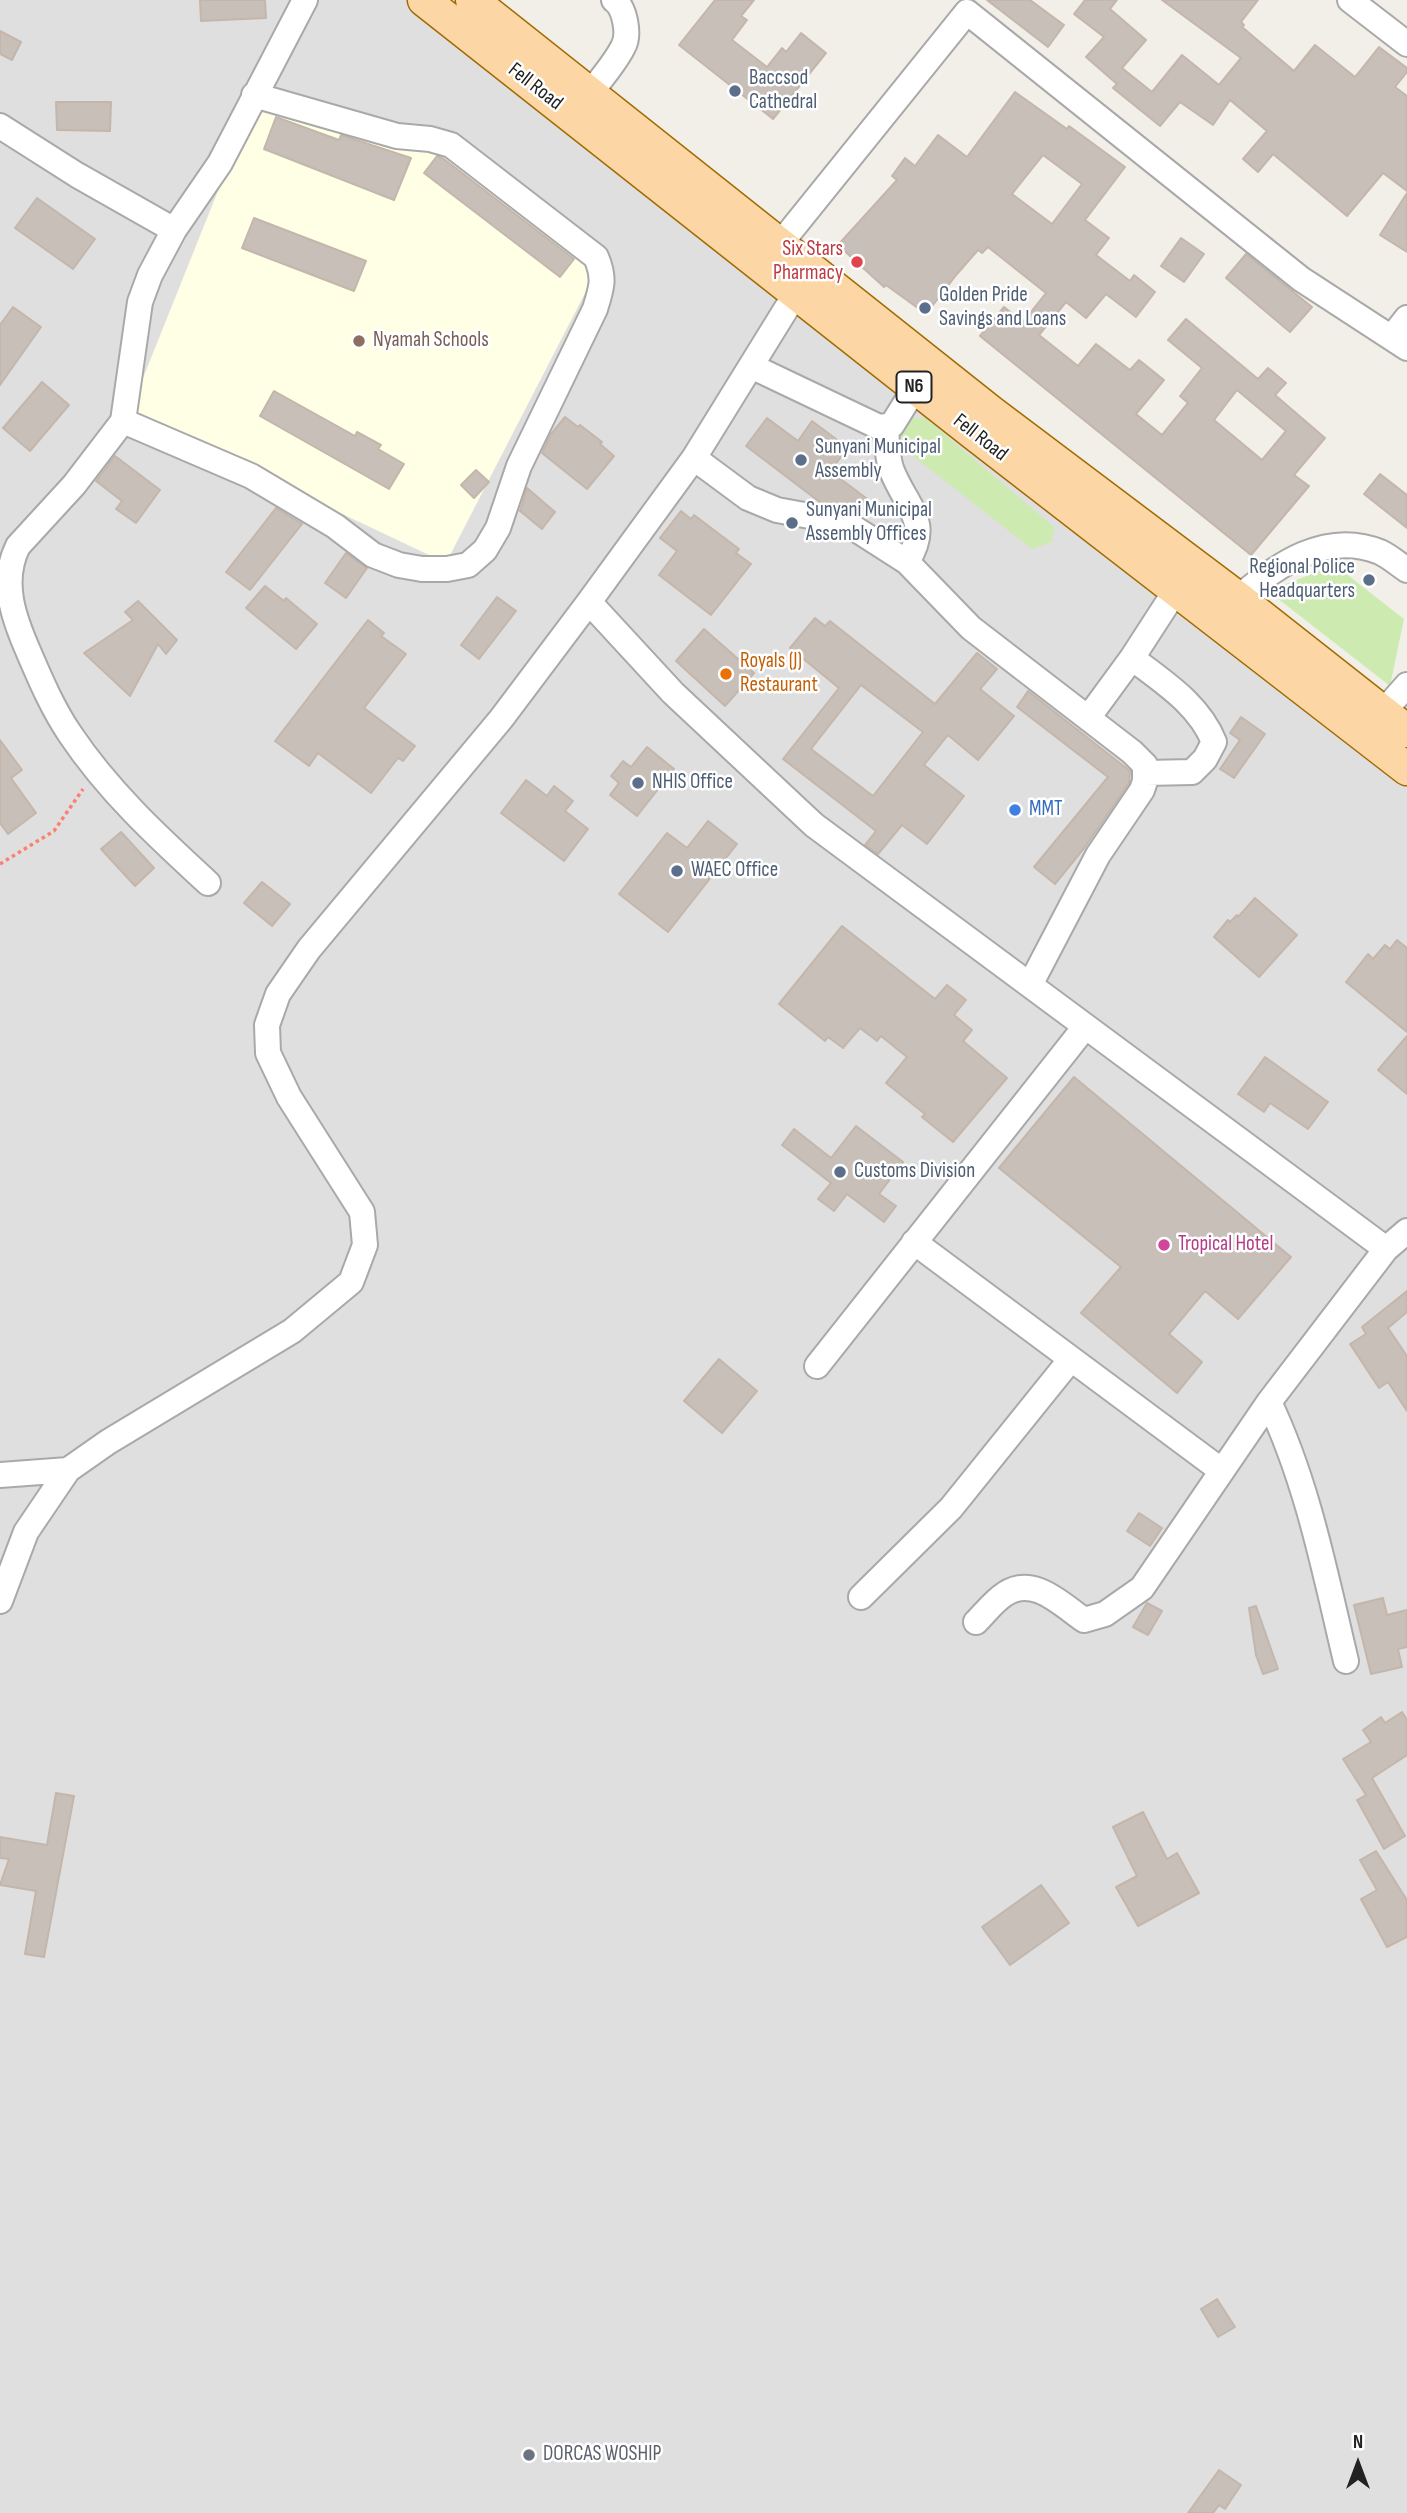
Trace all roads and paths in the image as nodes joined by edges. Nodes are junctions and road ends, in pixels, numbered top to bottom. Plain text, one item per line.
1 (305, 0) edge
2 (424, 0) edge
3 (472, 0) edge
4 (1350, 0) edge
5 (619, 2) edge
6 (972, 6) edge
7 (1407, 44) edge
8 (590, 93) junction
9 (254, 95) junction
10 (0, 126) edge
11 (174, 230) junction
12 (780, 244) junction
13 (796, 293) junction
14 (1402, 334) edge
15 (751, 366) junction
16 (915, 388) junction
17 (123, 421) junction
18 (886, 428) junction
19 (694, 458) junction
20 (907, 562) junction
21 (1407, 570) edge
22 (1176, 590) junction
23 (1238, 598) junction
24 (589, 602) junction
25 (1132, 658) junction
26 (1407, 685) edge
27 (1088, 718) junction
28 (1395, 721) edge
29 (1407, 769) edge
30 (97, 771) junction
31 (1146, 773) junction
32 (0, 864) edge
33 (208, 883) dead end
34 (1030, 985) junction
35 (1085, 1027) junction
36 (1407, 1231) edge
37 (914, 1242) junction
38 (1387, 1249) junction
39 (1071, 1359) junction
40 (817, 1366) dead end
41 (1269, 1402) junction
42 (68, 1470) junction
43 (1222, 1471) junction
44 (0, 1475) edge
45 (861, 1597) dead end
46 (0, 1601) edge
47 (976, 1622) dead end
48 (1346, 1661) dead end

1 - 9 street
2 - 13 main road, Fell Road / N6
3 - 8 main road, Fell Road / N6
4 - 7 street
5 - 8 street
6 - 12 street
6 - 14 street
8 - 12 main road, Fell Road / N6
9 - 11 street
9 - 17 street
10 - 11 street
11 - 17 street
12 - 23 main road, Fell Road / N6
13 - 15 street
13 - 16 main road, Fell Road / N6
15 - 18 street
15 - 19 street
16 - 18 street
16 - 22 main road, Fell Road / N6
17 - 30 street
18 - 20 street
19 - 20 street
19 - 24 street
20 - 27 street
21 - 23 street
22 - 25 street
22 - 29 main road, Fell Road / N6
23 - 28 main road, Fell Road / N6
24 - 34 street
24 - 42 street
25 - 27 street
25 - 31 street
26 - 28 street
27 - 31 street
30 - 32 path
30 - 33 street
31 - 34 street
34 - 35 street
35 - 37 street
35 - 38 street
36 - 38 street
37 - 39 street
37 - 40 street
38 - 41 street
39 - 43 street
39 - 45 street
41 - 43 street
41 - 48 street
42 - 44 street
42 - 46 street
43 - 47 street

